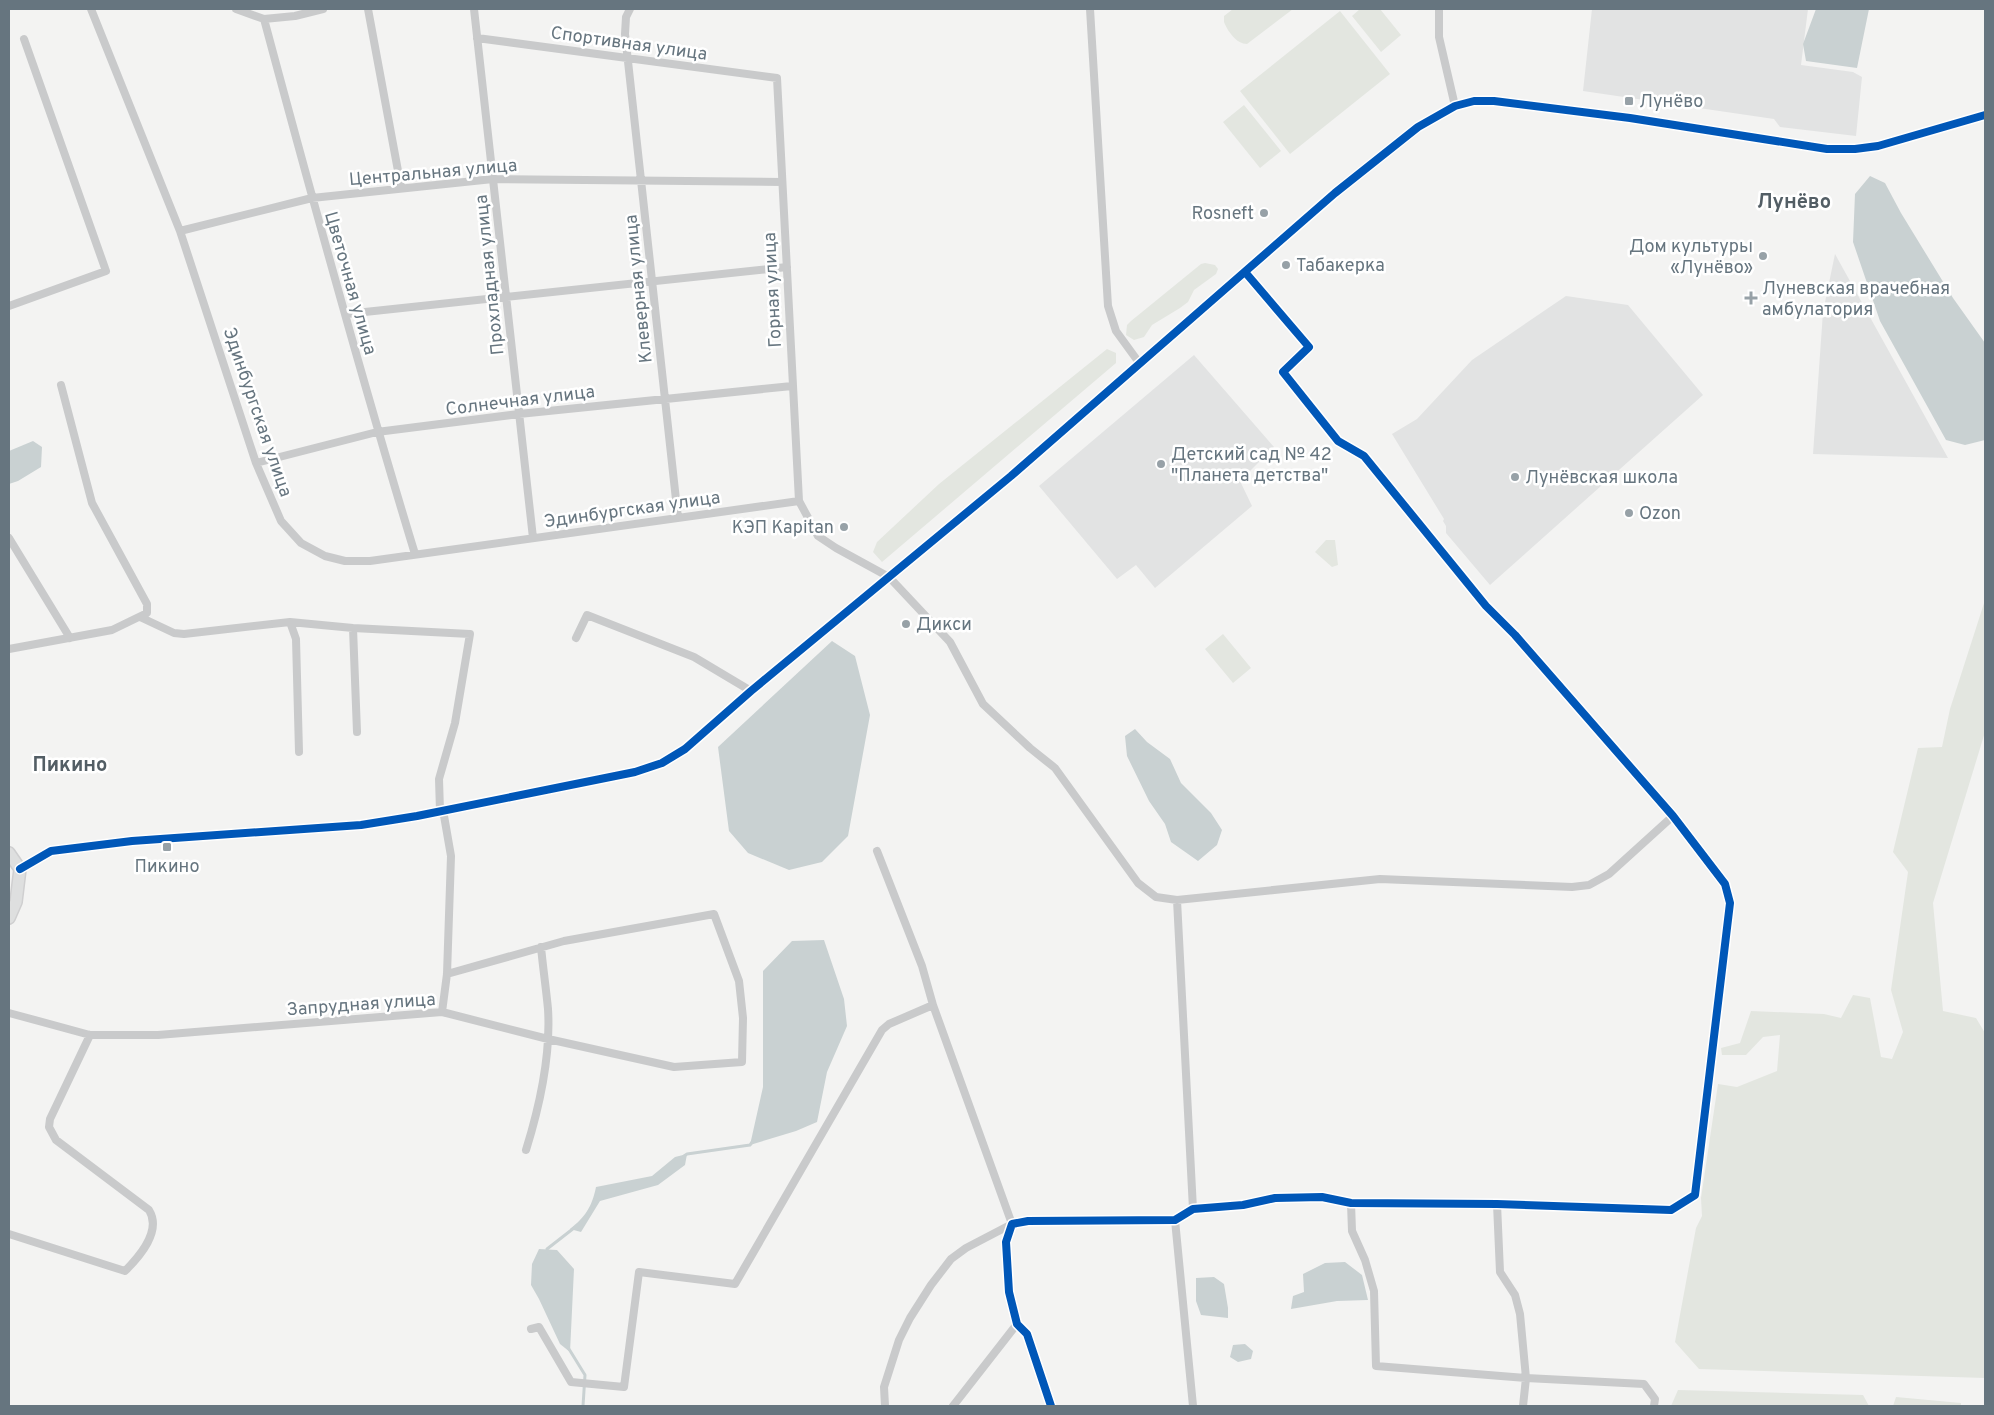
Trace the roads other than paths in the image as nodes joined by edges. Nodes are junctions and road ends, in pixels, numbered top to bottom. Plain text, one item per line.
1 (91, 9) edge
2 (236, 9) edge
3 (323, 9) edge
4 (368, 9) edge
5 (474, 9) edge
6 (630, 9) edge
7 (1090, 9) edge
8 (1439, 9) edge
9 (264, 19) junction
10 (477, 38) junction
11 (24, 39) dead end
12 (628, 58) junction
13 (777, 78) joint
14 (1455, 106) junction
15 (1985, 115) edge
16 (493, 179) junction
17 (641, 180) junction
18 (782, 182) junction
19 (402, 188) junction
20 (312, 198) junction
21 (180, 231) junction
22 (787, 267) junction
23 (1245, 272) junction
24 (653, 281) junction
25 (506, 297) junction
26 (9, 306) edge
27 (346, 314) junction
28 (1140, 364) junction
29 (61, 385) dead end
30 (792, 386) junction
31 (665, 398) junction
32 (519, 414) junction
33 (378, 432) junction
34 (256, 463) junction
35 (799, 501) junction
36 (678, 518) junction
37 (9, 538) edge
38 (533, 538) junction
39 (415, 554) junction
40 (890, 577) junction
41 (140, 617) junction
42 (290, 622) junction
43 (353, 628) junction
44 (70, 638) junction
45 (576, 638) dead end
46 (9, 649) edge
47 (752, 691) junction
48 (357, 732) dead end
49 (299, 752) dead end
50 (442, 810) junction
51 (1673, 816) junction
52 (877, 851) dead end
53 (9, 853) edge
54 (20, 869) junction
55 (1178, 900) junction
56 (9, 918) edge
57 (541, 947) junction
58 (447, 974) junction
59 (933, 1005) junction
60 (442, 1012) junction
61 (9, 1013) edge
62 (90, 1034) junction
63 (548, 1039) junction
64 (526, 1150) dead end
65 (1351, 1203) junction
66 (1497, 1204) junction
67 (1193, 1209) junction
68 (1174, 1220) junction
69 (1012, 1224) junction
70 (9, 1234) edge
71 (1017, 1324) junction
72 (531, 1329) dead end
73 (1526, 1378) junction
74 (886, 1406) edge
75 (953, 1406) edge
76 (1051, 1406) edge
77 (1193, 1406) edge
78 (1523, 1406) edge
79 (1654, 1406) edge

1 - 21 street, Эдинбургская улица
2 - 9 street
3 - 9 street
4 - 19 street
5 - 10 street, Прохладная улица
6 - 12 street, Клеверная улица
7 - 28 street
8 - 14 street
9 - 20 street, Цветочная улица
10 - 12 street, Спортивная улица
10 - 16 street, Прохладная улица
11 - 26 street
12 - 13 street, Спортивная улица
12 - 17 street, Клеверная улица
13 - 18 street, Горная улица
14 - 15 street
14 - 23 street
16 - 17 street, Центральная улица
16 - 19 street, Центральная улица
16 - 25 street, Прохладная улица
17 - 18 street, Центральная улица
17 - 24 street, Клеверная улица
18 - 22 street, Горная улица
19 - 20 street, Центральная улица
20 - 21 street, Центральная улица
20 - 27 street, Цветочная улица
21 - 34 street, Эдинбургская улица
22 - 24 street
22 - 30 street, Горная улица
23 - 28 street
23 - 51 street
24 - 25 street
24 - 31 street, Клеверная улица
25 - 27 street
25 - 32 street, Прохладная улица
27 - 33 street, Цветочная улица
28 - 40 street
29 - 41 street
30 - 31 street, Солнечная улица
30 - 35 street, Горная улица
31 - 32 street, Солнечная улица
31 - 36 street, Клеверная улица
32 - 33 street, Солнечная улица
32 - 38 street, Прохладная улица
33 - 34 street, Солнечная улица
33 - 39 street, Цветочная улица
34 - 39 street, Эдинбургская улица
35 - 36 street, Эдинбургская улица
35 - 40 street
36 - 38 street, Эдинбургская улица
37 - 44 street
38 - 39 street, Эдинбургская улица
40 - 47 street
40 - 55 street
41 - 42 street
41 - 44 street
42 - 43 street
42 - 49 street
43 - 48 street
43 - 50 street
44 - 46 street
45 - 47 street
47 - 50 street
50 - 54 street
50 - 58 street
51 - 55 street
51 - 66 street
52 - 59 street
53 - 54 main road
54 - 56 main road
55 - 67 street
57 - 58 street
57 - 63 street
57 - 63 street, Запрудная улица
58 - 60 street
59 - 69 street
59 - 72 street
60 - 62 street, Запрудная улица
60 - 63 street, Запрудная улица
61 - 62 street, Запрудная улица
62 - 70 street
63 - 64 street
65 - 66 street
65 - 67 street
65 - 73 street
66 - 73 street
67 - 68 street
68 - 69 street
68 - 77 street
69 - 71 street
69 - 74 street
71 - 75 street
71 - 76 street
73 - 78 street
73 - 79 street

